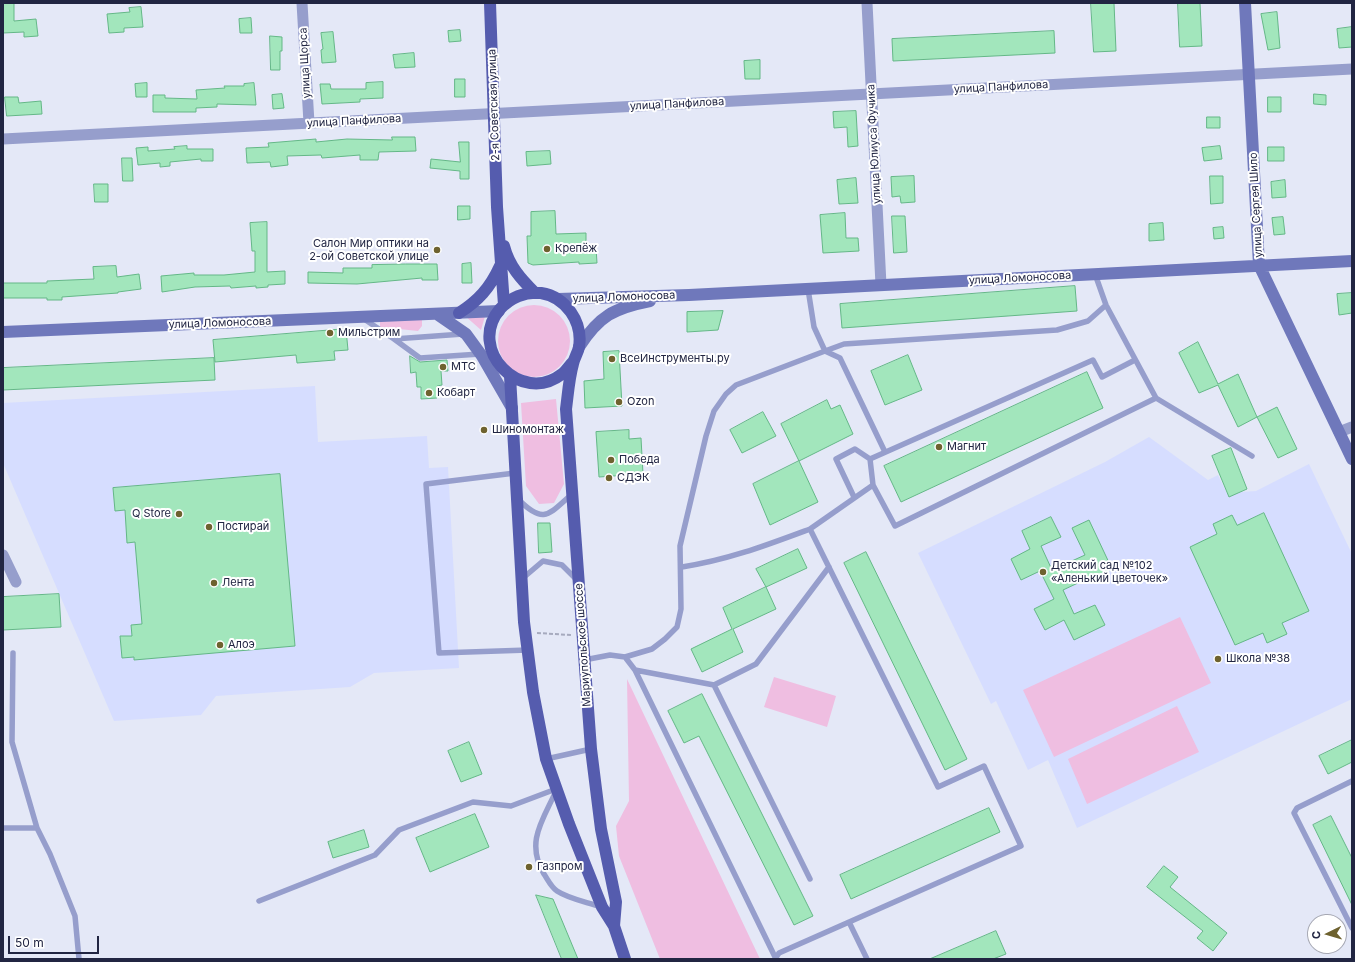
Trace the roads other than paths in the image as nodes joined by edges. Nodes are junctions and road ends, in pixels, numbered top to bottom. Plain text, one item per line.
1 (302, 3) edge
2 (490, 3) edge
3 (866, 3) edge
4 (1245, 3) edge
5 (1352, 69) edge
6 (1249, 75) junction
7 (871, 94) junction
8 (495, 114) junction
9 (309, 123) junction
10 (3, 139) edge
11 (497, 207) junction
12 (1352, 261) edge
13 (501, 265) junction
14 (1259, 265) junction
15 (1095, 274) junction
16 (882, 285) junction
17 (808, 289) junction
18 (535, 293) junction
19 (689, 295) junction
20 (558, 299) junction
21 (1106, 305) junction
22 (501, 308) junction
23 (459, 313) junction
24 (437, 314) junction
25 (362, 318) junction
26 (3, 332) edge
27 (466, 334) junction
28 (394, 339) junction
29 (579, 347) junction
30 (825, 351) junction
31 (480, 354) junction
32 (1135, 360) junction
33 (573, 362) junction
34 (510, 376) junction
35 (1156, 398) junction
36 (512, 408) junction
37 (1352, 427) edge
38 (1339, 432) junction
39 (885, 452) junction
40 (1252, 456) dead end
41 (870, 459) junction
42 (1352, 459) edge
43 (516, 473) junction
44 (873, 485) junction
45 (572, 494) junction
46 (854, 497) junction
47 (517, 498) junction
48 (810, 529) junction
49 (3, 555) edge
50 (682, 567) junction
51 (829, 567) junction
52 (522, 578) junction
53 (16, 582) dead end
54 (578, 582) junction
55 (528, 650) junction
56 (13, 653) dead end
57 (625, 657) junction
58 (584, 660) junction
59 (635, 670) junction
60 (714, 685) junction
61 (591, 749) junction
62 (546, 759) junction
63 (1352, 781) edge
64 (557, 788) junction
65 (3, 828) edge
66 (37, 828) junction
67 (810, 880) dead end
68 (259, 902) dead end
69 (602, 907) junction
70 (849, 922) junction
71 (614, 926) junction
72 (1352, 928) edge
73 (80, 959) edge
74 (625, 959) edge
75 (775, 959) edge
76 (866, 959) edge

1 - 9 street, улица Щорса
2 - 8 main road, 2-я Советская улица
3 - 7 street, улица Юлиуса Фучика
4 - 6 street, улица Сергея Шило
5 - 6 street, улица Панфилова
6 - 7 street, улица Панфилова
6 - 14 street, улица Сергея Шило
7 - 8 street, улица Панфилова
7 - 16 street, улица Юлиуса Фучика
8 - 9 street, улица Панфилова
8 - 11 main road, 2-я Советская улица
9 - 10 street, улица Панфилова
11 - 13 main road, 2-я Советская улица
11 - 18 main road, 2-я Советская улица
12 - 14 street, улица Ломоносова
13 - 22 main road, 2-я Советская улица
13 - 23 main road
14 - 15 street, улица Ломоносова
14 - 38 street, улица Сергея Шило
15 - 16 street, улица Ломоносова
15 - 21 lane
16 - 17 street, улица Ломоносова
17 - 19 street, улица Ломоносова
17 - 30 lane
18 - 20 main road
18 - 22 main road
19 - 20 street, улица Ломоносова
19 - 29 street, улица Ломоносова
20 - 29 main road
21 - 30 lane
21 - 32 lane
22 - 23 street, улица Ломоносова
22 - 34 main road
23 - 24 street, улица Ломоносова
24 - 25 street, улица Ломоносова
24 - 27 street
25 - 26 street, улица Ломоносова
25 - 28 lane
27 - 28 lane
27 - 31 street
28 - 31 lane
29 - 33 main road
30 - 39 lane
30 - 50 lane
31 - 36 street
32 - 35 lane
32 - 39 lane
33 - 34 main road
33 - 45 main road, Мариупольское шоссе
34 - 36 main road, Мариупольское шоссе
35 - 40 lane
35 - 44 lane
36 - 43 main road, Мариупольское шоссе
37 - 38 street
38 - 42 street, улица Сергея Шило
39 - 41 lane
41 - 44 lane
41 - 46 lane
43 - 47 main road, Мариупольское шоссе
43 - 55 lane
44 - 46 lane
45 - 47 lane
45 - 54 main road, Мариупольское шоссе
46 - 48 lane
47 - 52 main road, Мариупольское шоссе
48 - 50 lane
48 - 51 lane
49 - 53 street
50 - 57 lane
51 - 60 lane
51 - 70 lane
52 - 54 lane
52 - 55 main road, Мариупольское шоссе
54 - 58 main road, Мариупольское шоссе
55 - 62 main road, Мариупольское шоссе
56 - 66 lane
57 - 58 lane
57 - 59 lane
58 - 61 main road, Мариупольское шоссе
59 - 60 lane
59 - 75 lane
60 - 67 lane
61 - 62 lane
61 - 71 main road, Мариупольское шоссе
62 - 64 main road, Мариупольское шоссе
63 - 72 lane
64 - 68 lane
64 - 69 main road, Мариупольское шоссе
64 - 69 lane
65 - 66 lane
66 - 73 lane
69 - 71 main road, Мариупольское шоссе
70 - 75 lane
70 - 76 lane
71 - 74 main road, Мариупольское шоссе

